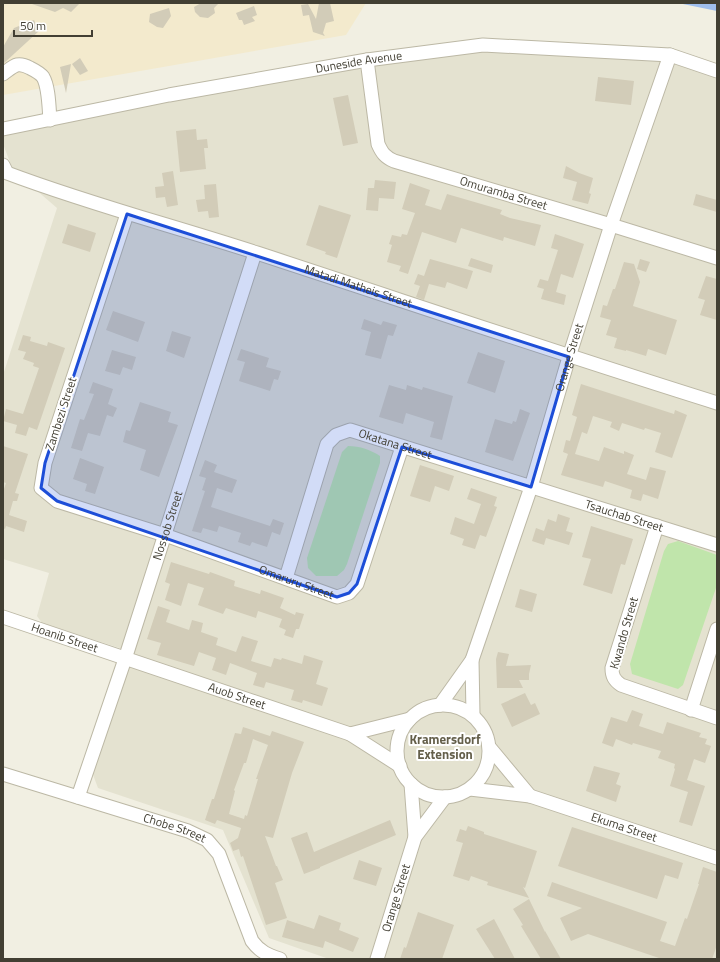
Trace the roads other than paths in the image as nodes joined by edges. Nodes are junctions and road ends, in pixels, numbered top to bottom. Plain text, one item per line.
1 (670, 55) junction
2 (366, 60) junction
3 (717, 71) edge
4 (3, 74) edge
5 (50, 120) junction
6 (3, 129) edge
7 (3, 165) edge
8 (127, 214) junction
9 (611, 225) junction
10 (255, 253) junction
11 (717, 258) edge
12 (569, 357) junction
13 (717, 403) edge
14 (402, 447) junction
15 (531, 487) junction
16 (657, 526) junction
17 (165, 535) junction
18 (717, 545) edge
19 (286, 578) junction
20 (3, 617) edge
21 (717, 629) edge
22 (125, 659) junction
23 (472, 660) junction
24 (440, 705) junction
25 (691, 710) junction
26 (473, 715) junction
27 (717, 718) edge
28 (410, 719) junction
29 (350, 734) junction
30 (490, 748) junction
31 (400, 766) junction
32 (3, 774) edge
33 (411, 784) junction
34 (470, 789) junction
35 (530, 796) junction
36 (78, 797) junction
37 (445, 797) junction
38 (415, 837) junction
39 (717, 858) edge
40 (280, 959) edge
41 (377, 959) edge

1 - 2 street, Duneside Avenue
1 - 3 street, Duneside Avenue
1 - 9 street, Orange Street
2 - 5 street, Duneside Avenue
2 - 9 street, Omuramba Street
4 - 5 street
5 - 6 street, Duneside Avenue
7 - 8 street, Matadi Matheis Street
8 - 10 street, Matadi Matheis Street
8 - 17 street, Zambezi Street
9 - 11 street, Omuramba Street
9 - 12 street, Orange Street
10 - 12 street, Matadi Matheis Street
10 - 17 street, Nossob Street
12 - 13 street, Matadi Matheis Street
12 - 15 street, Orange Street
14 - 15 street, Okatana Street
14 - 19 street, Okatana Street
14 - 19 street, Omaruru Street
15 - 16 street, Tsauchab Street
15 - 23 street, Orange Street
16 - 18 street, Tsauchab Street
16 - 25 street, Kwando Street
17 - 19 street, Omaruru Street
17 - 22 street, Nossob Street
20 - 22 street, Hoanib Street
21 - 25 street
22 - 29 street, Auob Street
22 - 36 street, Nossob Street
23 - 24 street, Orange Street
23 - 26 street, Orange Street
24 - 26 street
24 - 28 street
25 - 27 street, Kwando Street
26 - 30 street
28 - 29 street
28 - 31 street
29 - 31 street, Auob Street
30 - 34 street
30 - 35 street
31 - 33 street
32 - 36 street, Chobe Street
33 - 37 street
33 - 38 street, Orange Street
34 - 35 street, Ekuma Street
34 - 37 street
35 - 39 street, Ekuma Street
36 - 40 street, Chobe Street
37 - 38 street, Orange Street
38 - 41 street, Orange Street

